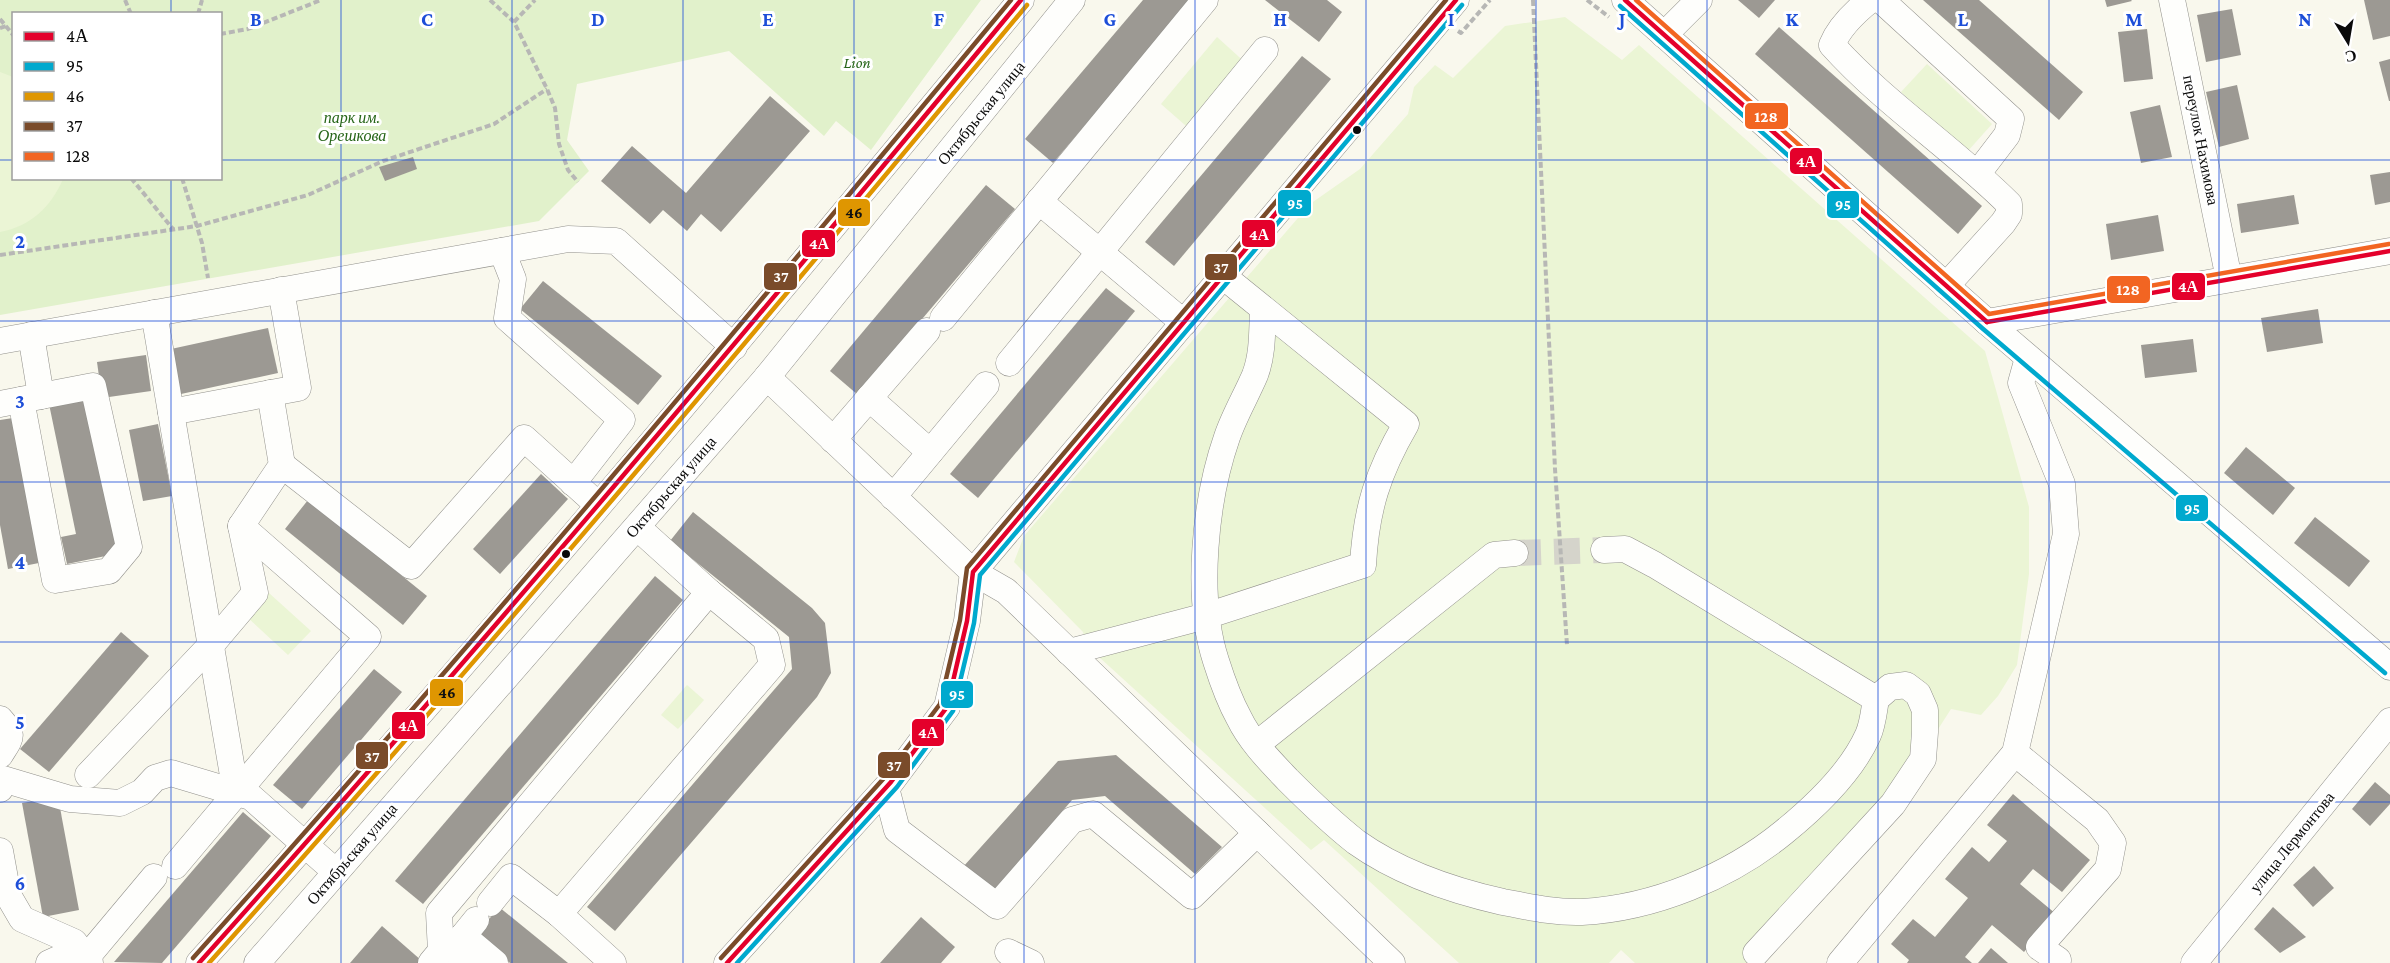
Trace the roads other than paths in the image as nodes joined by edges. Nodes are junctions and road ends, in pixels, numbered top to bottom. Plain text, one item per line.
1 (1021, 0) edge
2 (1072, 0) edge
3 (1205, 0) edge
4 (1456, 0) edge
5 (1625, 0) edge
6 (1872, 0) edge
7 (2172, 0) edge
8 (1690, 3) edge
9 (1004, 21) junction
10 (1664, 35) junction
11 (1034, 47) junction
12 (1265, 50) dead end
13 (1978, 173) junction
14 (1039, 201) junction
15 (502, 251) junction
16 (2390, 251) edge
17 (1100, 252) junction
18 (1223, 276) junction
19 (2229, 279) junction
20 (1946, 286) junction
21 (280, 290) junction
22 (1263, 309) junction
23 (154, 313) junction
24 (1987, 322) junction
25 (1184, 323) junction
26 (31, 335) junction
27 (0, 340) edge
28 (734, 347) junction
29 (2028, 358) junction
30 (1009, 363) dead end
31 (767, 377) junction
32 (986, 385) dead end
33 (270, 393) junction
34 (869, 398) junction
35 (21, 400) edge
36 (171, 412) junction
37 (833, 440) junction
38 (930, 452) junction
39 (282, 465) junction
40 (573, 483) junction
41 (893, 496) junction
42 (598, 506) junction
43 (241, 526) junction
44 (637, 527) junction
45 (1604, 550) tunnel mouth
46 (1515, 553) tunnel mouth
47 (973, 573) junction
48 (709, 592) junction
49 (1206, 616) junction
50 (211, 645) junction
51 (1069, 652) junction
52 (2390, 667) edge
53 (1876, 699) junction
54 (0, 719) edge
55 (2390, 721) edge
56 (1257, 744) junction
57 (2015, 753) junction
58 (1, 774) edge
59 (88, 775) dead end
60 (886, 788) junction
61 (236, 793) junction
62 (1257, 833) junction
63 (306, 845) junction
64 (0, 851) edge
65 (336, 872) junction
66 (559, 914) junction
67 (477, 920) junction
68 (1008, 952) dead end
69 (1756, 953) dead end
70 (86, 956) edge
71 (2058, 960) dead end
72 (263, 961) edge
73 (49, 963) edge
74 (199, 963) edge
75 (431, 963) edge
76 (461, 963) edge
77 (495, 963) edge
78 (613, 963) edge
79 (727, 963) edge
80 (1031, 963) edge
81 (1392, 963) edge
82 (1840, 963) edge
83 (2194, 963) edge

1 - 9 street
2 - 11 street, Октябрьская улица
3 - 14 street
4 - 18 street
5 - 10 street
6 - 13 street
6 - 13 street
7 - 19 street, переулок Нахимова
8 - 10 street
9 - 11 street
9 - 28 street
10 - 20 street
11 - 31 street, Октябрьская улица
12 - 17 street
13 - 20 street
14 - 17 street
14 - 34 street
15 - 21 street
15 - 28 street
15 - 40 street
16 - 19 street
17 - 25 street
17 - 30 street
18 - 22 street
18 - 25 street
19 - 24 street
20 - 24 street
21 - 23 street
21 - 33 street
22 - 49 street
22 - 49 street
23 - 26 street
23 - 36 street
24 - 29 street
25 - 47 street
26 - 27 street
26 - 35 street
28 - 42 street
29 - 52 street
29 - 57 street
31 - 37 street
31 - 44 street, Октябрьская улица
32 - 38 street
33 - 36 street
33 - 39 street
34 - 37 street
34 - 38 street
35 - 35 street
36 - 50 street
37 - 41 street
38 - 41 street
39 - 40 street
39 - 43 street
40 - 42 street
41 - 47 street
42 - 63 street
43 - 50 street
43 - 61 street
44 - 48 street
44 - 65 street, Октябрьская улица
45 - 53 street
46 - 56 street
47 - 51 street
47 - 60 street
48 - 66 street
48 - 75 street
49 - 51 street
49 - 56 street
50 - 59 street
50 - 61 street
51 - 62 street
53 - 56 street
53 - 69 street
54 - 58 street
55 - 83 street, улица Лермонтова
57 - 71 street
57 - 82 street
58 - 61 street
60 - 62 street
60 - 79 street
61 - 63 street
61 - 70 street
62 - 81 street
63 - 65 street
63 - 74 street
64 - 70 street
65 - 72 street, Октябрьская улица
66 - 67 street
66 - 78 street
67 - 76 street
67 - 77 street
68 - 80 street
70 - 73 street

